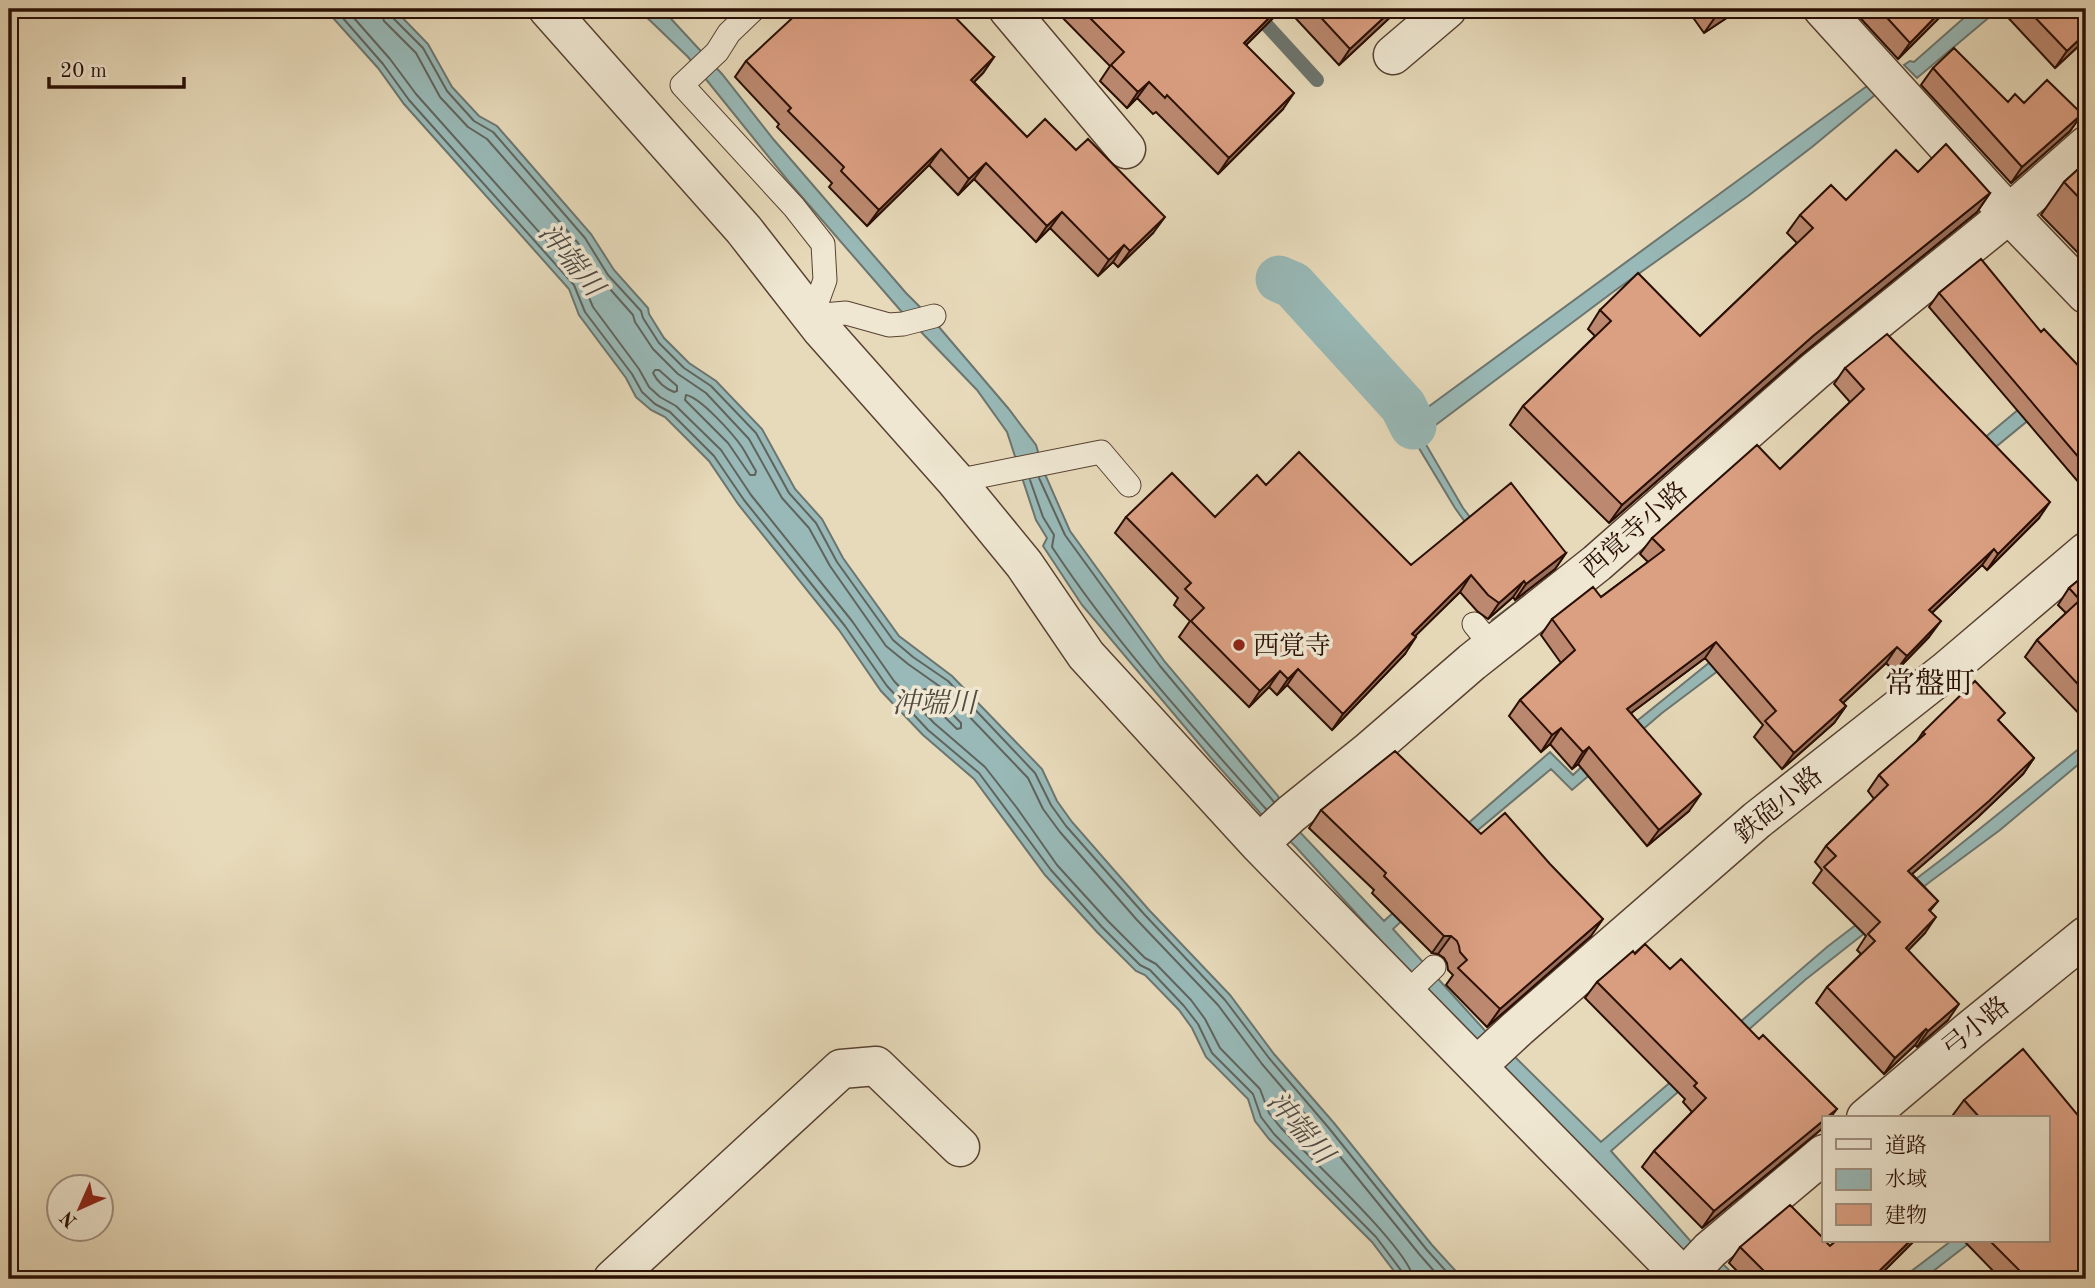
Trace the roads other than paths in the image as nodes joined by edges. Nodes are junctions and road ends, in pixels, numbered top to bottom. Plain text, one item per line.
1 (548, 9) edge
2 (754, 9) edge
3 (1008, 9) edge
4 (1447, 9) edge
5 (1822, 9) edge
6 (1393, 55) dead end
7 (2086, 146) edge
8 (1126, 149) dead end
9 (2008, 214) junction
10 (2086, 293) edge
11 (812, 316) junction
12 (934, 316) dead end
13 (956, 481) junction
14 (1129, 485) dead end
15 (2086, 552) edge
16 (1274, 829) junction
17 (2086, 936) edge
18 (1434, 967) dead end
19 (1412, 988) junction
20 (1482, 1062) junction
21 (1868, 1116) edge
22 (960, 1147) dead end
23 (1822, 1156) edge
24 (1693, 1269) edge
25 (613, 1279) edge

1 - 11 street
2 - 11 lane
3 - 8 street
4 - 6 street
5 - 9 street
7 - 9 street, 西覚寺小路
9 - 10 street
9 - 16 street, 西覚寺小路
11 - 12 lane
11 - 13 street
13 - 14 lane
13 - 16 street
15 - 20 street, 鉄砲小路
16 - 19 street
17 - 21 street, 弓小路
18 - 19 lane
19 - 20 street
20 - 24 street
22 - 25 street
23 - 24 street

